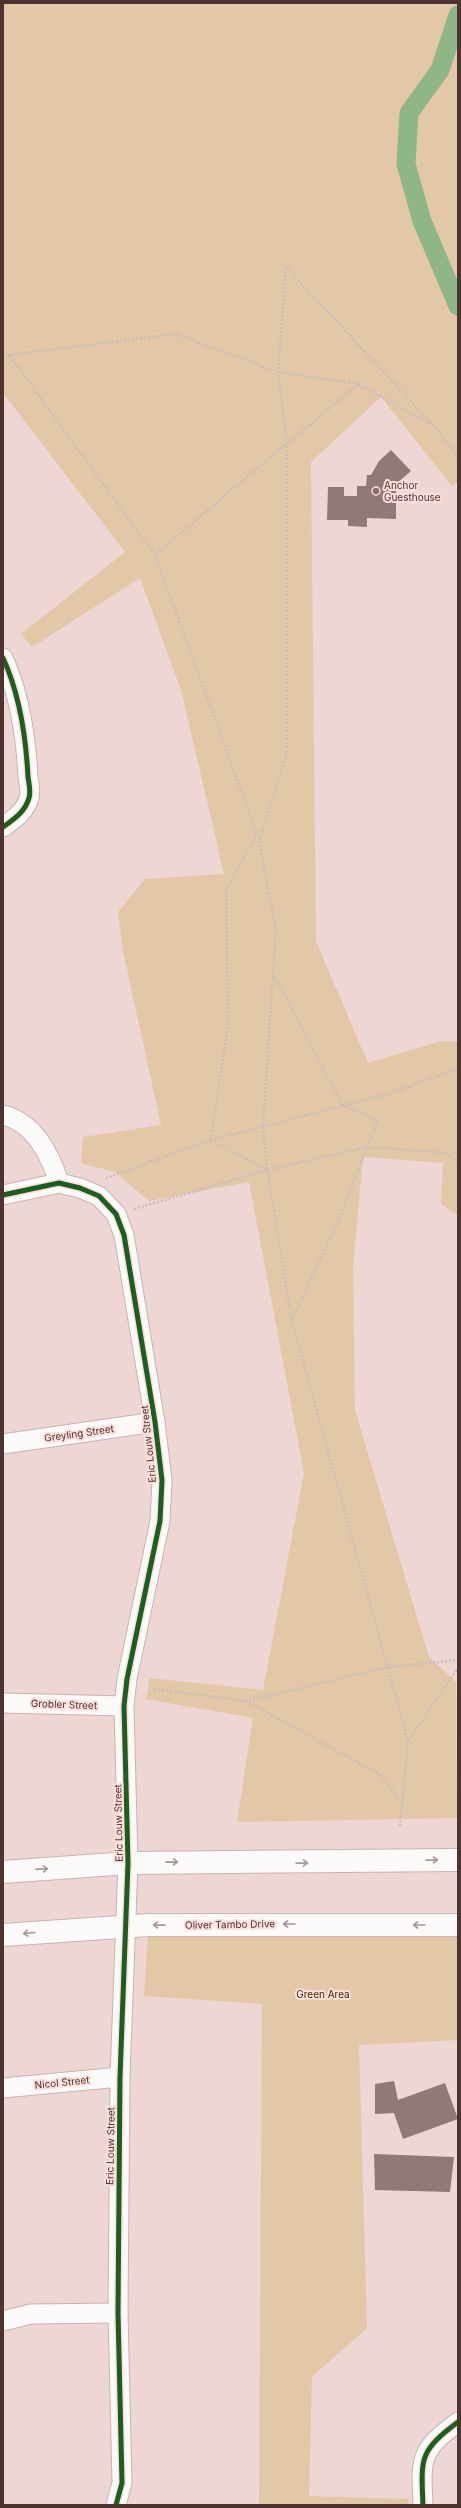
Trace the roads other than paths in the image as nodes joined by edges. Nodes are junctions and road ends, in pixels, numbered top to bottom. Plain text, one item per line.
1 (3, 658) edge
2 (3, 827) edge
3 (3, 1115) edge
4 (60, 1183) junction
5 (3, 1195) edge
6 (155, 1422) junction
7 (3, 1444) edge
8 (3, 1703) edge
9 (124, 1706) junction
10 (458, 1860) edge
11 (128, 1863) junction
12 (3, 1872) edge
13 (125, 1925) junction
14 (458, 1925) edge
15 (3, 1935) edge
16 (120, 2077) junction
17 (3, 2088) edge
18 (118, 2313) junction
19 (3, 2321) edge
20 (458, 2422) edge
21 (116, 2505) edge
22 (423, 2505) edge

1 - 2 street
3 - 4 street
4 - 5 street
4 - 6 street, Eric Louw Street
6 - 7 street, Greyling Street
6 - 9 street, Eric Louw Street
8 - 9 street, Grobler Street
9 - 11 street, Eric Louw Street
11 -> 10 street
12 -> 11 street
11 - 13 street, Eric Louw Street
14 -> 13 street, Oliver Tambo Drive
13 -> 15 street, Oliver Tambo Drive
13 - 16 street, Eric Louw Street
16 - 17 street, Nicol Street
16 - 18 street, Eric Louw Street
18 - 19 street
18 - 21 street, Eric Louw Street
20 - 22 street

